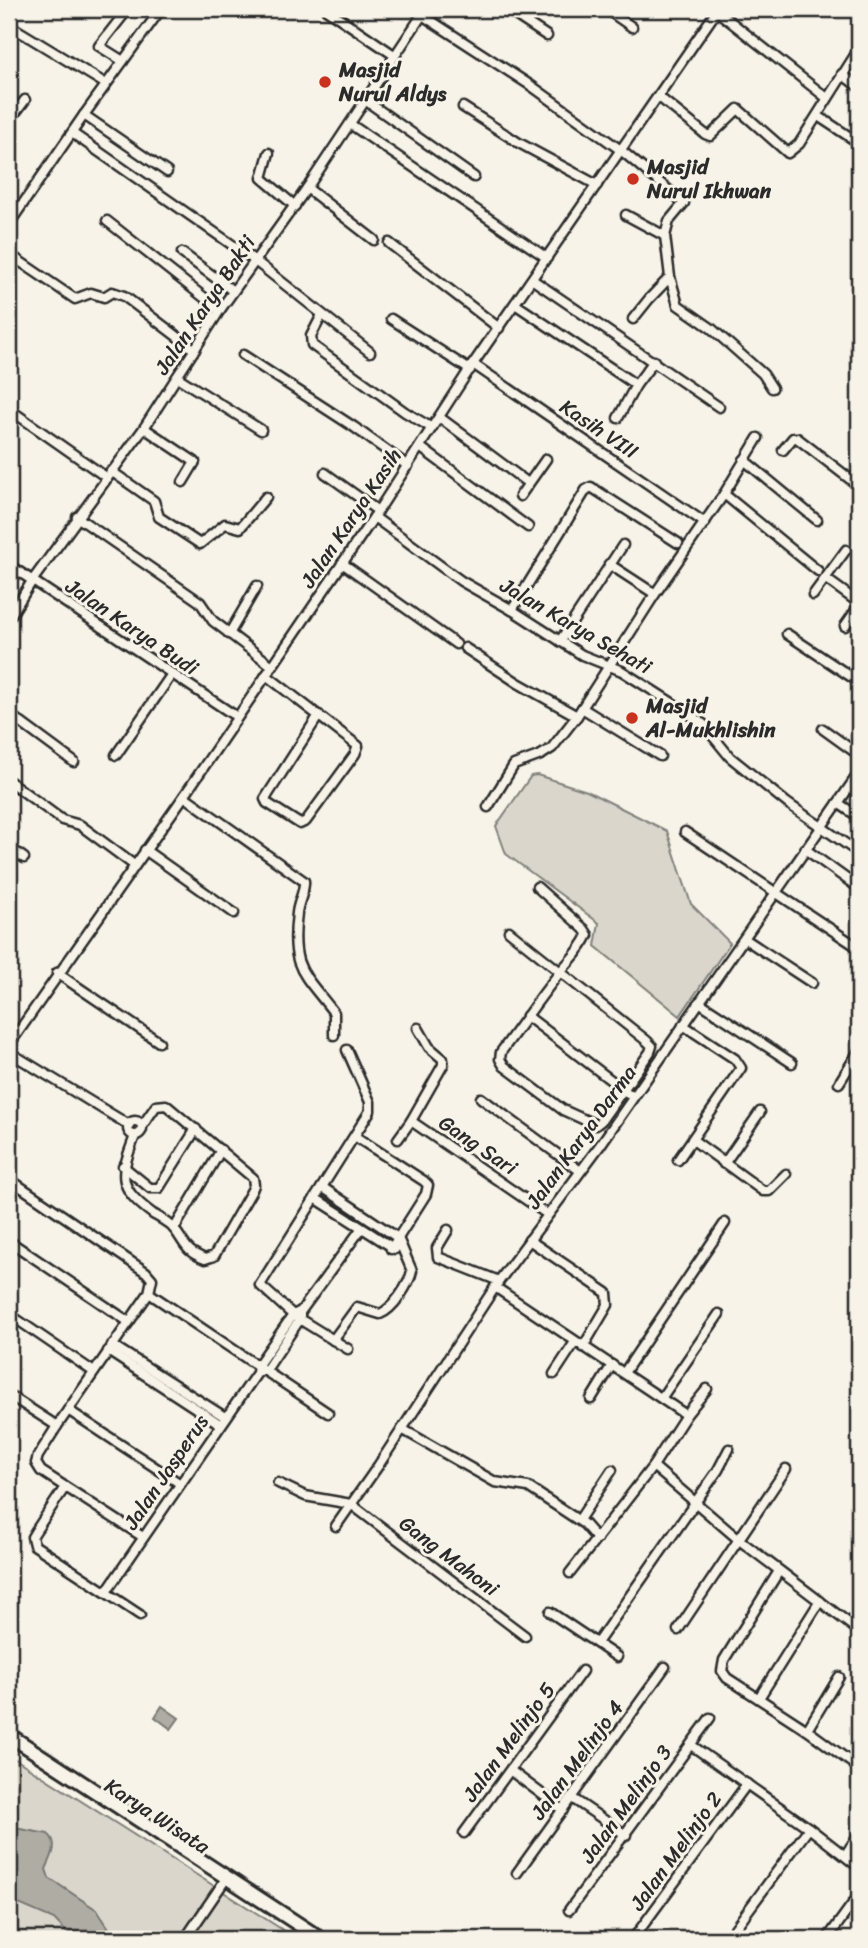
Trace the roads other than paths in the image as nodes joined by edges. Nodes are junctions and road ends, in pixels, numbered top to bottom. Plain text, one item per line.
1 (128, 9) edge
2 (161, 9) edge
3 (326, 9) edge
4 (413, 9) edge
5 (506, 9) edge
6 (606, 9) edge
7 (705, 9) edge
8 (716, 11) edge
9 (424, 12) edge
10 (9, 25) edge
11 (632, 26) dead end
12 (547, 36) dead end
13 (859, 49) edge
14 (394, 55) junction
15 (122, 61) junction
16 (842, 75) junction
17 (106, 84) junction
18 (859, 87) edge
19 (659, 97) junction
20 (827, 99) junction
21 (25, 100) dead end
22 (365, 100) junction
23 (463, 107) dead end
24 (84, 115) junction
25 (818, 116) junction
26 (9, 121) edge
27 (350, 124) junction
28 (72, 132) junction
29 (859, 142) edge
30 (622, 151) junction
31 (269, 153) dead end
32 (167, 172) dead end
33 (474, 177) dead end
34 (597, 185) junction
35 (307, 188) junction
36 (295, 206) junction
37 (626, 215) dead end
38 (107, 222) dead end
39 (9, 224) edge
40 (665, 236) junction
41 (374, 240) dead end
42 (389, 243) dead end
43 (182, 253) dead end
44 (9, 254) edge
45 (547, 258) junction
46 (254, 260) junction
47 (670, 277) junction
48 (533, 280) junction
49 (233, 290) junction
50 (515, 304) junction
51 (220, 310) junction
52 (322, 315) junction
53 (391, 319) dead end
54 (633, 319) dead end
55 (499, 328) junction
56 (195, 350) junction
57 (370, 352) dead end
58 (243, 355) dead end
59 (654, 360) junction
60 (472, 367) junction
61 (177, 377) junction
62 (636, 385) junction
63 (772, 388) dead end
64 (719, 407) dead end
65 (9, 409) edge
66 (439, 417) junction
67 (618, 418) dead end
68 (144, 428) junction
69 (432, 428) junction
70 (261, 429) dead end
71 (758, 438) dead end
72 (420, 447) junction
73 (783, 450) dead end
74 (546, 459) dead end
75 (744, 460) junction
76 (408, 466) junction
77 (325, 473) dead end
78 (108, 474) junction
79 (183, 482) dead end
80 (528, 483) junction
81 (859, 486) edge
82 (724, 494) junction
83 (520, 496) dead end
84 (265, 497) dead end
85 (376, 514) junction
86 (78, 517) junction
87 (817, 520) dead end
88 (705, 523) junction
89 (528, 527) dead end
90 (678, 543) dead end
91 (623, 545) dead end
92 (846, 551) dead end
93 (341, 563) junction
94 (609, 564) junction
95 (9, 565) edge
96 (818, 570) dead end
97 (826, 579) junction
98 (32, 581) junction
99 (257, 586) dead end
100 (655, 594) junction
101 (813, 595) dead end
102 (859, 605) edge
103 (512, 610) junction
104 (9, 618) edge
105 (845, 626) dead end
106 (229, 634) junction
107 (787, 634) dead end
108 (560, 641) junction
109 (456, 644) dead end
110 (465, 648) dead end
111 (271, 665) junction
112 (610, 665) junction
113 (172, 674) junction
114 (266, 675) junction
115 (859, 682) edge
116 (579, 712) junction
117 (9, 714) edge
118 (319, 715) junction
119 (237, 717) junction
120 (823, 729) dead end
121 (116, 755) dead end
122 (859, 755) edge
123 (660, 756) dead end
124 (74, 762) dead end
125 (859, 773) edge
126 (9, 781) edge
127 (184, 796) junction
128 (838, 803) junction
129 (488, 807) dead end
130 (859, 817) edge
131 (821, 825) junction
132 (685, 832) dead end
133 (9, 847) edge
134 (805, 849) junction
135 (145, 850) junction
136 (859, 853) edge
137 (24, 858) dead end
138 (134, 864) junction
139 (537, 887) dead end
140 (859, 888) edge
141 (777, 894) junction
142 (234, 913) dead end
143 (509, 930) dead end
144 (745, 939) junction
145 (859, 947) edge
146 (560, 972) junction
147 (57, 973) junction
148 (812, 983) dead end
149 (699, 1002) junction
150 (527, 1016) junction
151 (683, 1025) junction
152 (418, 1028) dead end
153 (334, 1035) dead end
154 (159, 1042) dead end
155 (9, 1045) edge
156 (347, 1051) dead end
157 (859, 1051) edge
158 (9, 1052) edge
159 (792, 1063) dead end
160 (839, 1083) dead end
161 (623, 1090) junction
162 (633, 1097) junction
163 (481, 1098) dead end
164 (760, 1112) dead end
165 (411, 1121) junction
166 (129, 1125) junction
167 (142, 1126) junction
168 (196, 1129) junction
169 (135, 1136) junction
170 (356, 1136) junction
171 (398, 1139) dead end
172 (693, 1140) junction
173 (221, 1150) junction
174 (678, 1160) dead end
175 (724, 1164) junction
176 (123, 1166) junction
177 (579, 1170) junction
178 (786, 1174) dead end
179 (9, 1179) edge
180 (323, 1187) junction
181 (315, 1198) junction
182 (547, 1214) junction
183 (725, 1223) dead end
184 (174, 1229) junction
185 (361, 1229) junction
186 (448, 1230) dead end
187 (398, 1238) junction
188 (529, 1240) junction
189 (9, 1241) edge
190 (391, 1248) junction
191 (402, 1251) junction
192 (497, 1284) junction
193 (149, 1293) junction
194 (9, 1314) edge
195 (719, 1314) dead end
196 (298, 1315) junction
197 (128, 1322) junction
198 (333, 1340) junction
199 (579, 1344) junction
200 (110, 1348) junction
201 (348, 1349) dead end
202 (612, 1365) junction
203 (260, 1369) junction
204 (94, 1372) junction
205 (624, 1373) junction
206 (554, 1374) dead end
207 (707, 1389) dead end
208 (9, 1395) edge
209 (662, 1397) junction
210 (591, 1399) dead end
211 (68, 1410) junction
212 (328, 1413) dead end
213 (686, 1415) junction
214 (223, 1421) junction
215 (57, 1426) junction
216 (402, 1429) junction
217 (729, 1449) dead end
218 (653, 1466) junction
219 (786, 1469) dead end
220 (612, 1470) dead end
221 (179, 1483) junction
222 (278, 1483) dead end
223 (65, 1487) junction
224 (694, 1503) junction
225 (351, 1504) junction
226 (579, 1520) junction
227 (336, 1526) dead end
228 (143, 1538) junction
229 (597, 1539) junction
230 (738, 1539) junction
231 (779, 1571) junction
232 (570, 1573) dead end
233 (106, 1592) junction
234 (820, 1601) junction
235 (550, 1612) dead end
236 (140, 1615) dead end
237 (678, 1630) dead end
238 (859, 1631) edge
239 (525, 1636) dead end
240 (597, 1643) junction
241 (617, 1657) dead end
242 (666, 1667) dead end
243 (582, 1671) dead end
244 (839, 1677) dead end
245 (759, 1698) junction
246 (710, 1718) dead end
247 (807, 1730) junction
248 (9, 1735) edge
249 (9, 1741) edge
250 (691, 1745) junction
251 (859, 1769) edge
252 (511, 1771) junction
253 (747, 1784) junction
254 (572, 1798) junction
255 (563, 1810) junction
256 (809, 1828) junction
257 (464, 1833) dead end
258 (859, 1834) edge
259 (625, 1835) junction
260 (846, 1854) junction
261 (859, 1867) edge
262 (517, 1873) dead end
263 (224, 1881) junction
264 (859, 1895) edge
265 (569, 1910) dead end
266 (185, 1939) edge
267 (313, 1939) edge
268 (321, 1939) edge
269 (633, 1939) edge
270 (727, 1939) edge
271 (827, 1939) edge

1 - 15 street
2 - 15 street
3 - 14 street
4 - 9 street
5 - 12 street
6 - 11 street
7 - 8 street
8 - 19 street, Jalan Karya Kasih
8 - 20 street
9 - 14 street, Jalan Karya Bakti
9 - 30 street
10 - 17 street
13 - 16 street
14 - 22 street, Jalan Karya Bakti
15 - 17 street
16 - 18 street
16 - 20 street
17 - 24 street
19 - 25 street
19 - 30 street, Jalan Karya Kasih
20 - 25 street
21 - 26 street
22 - 27 street, Jalan Karya Bakti
22 - 33 street
23 - 34 street
24 - 28 street
24 - 32 street
25 - 29 street
27 - 35 street, Jalan Karya Bakti
27 - 45 street
28 - 39 street
28 - 46 street
30 - 34 street, Jalan Karya Kasih
30 - 40 street
31 - 36 street
34 - 45 street, Jalan Karya Kasih
35 - 36 street, Jalan Karya Bakti
35 - 41 street
36 - 46 street, Jalan Karya Bakti
37 - 40 street
38 - 51 street
40 - 47 street
42 - 55 street
43 - 49 street
44 - 56 street
45 - 48 street, Jalan Karya Kasih
46 - 49 street, Jalan Karya Bakti
46 - 52 street
47 - 54 street
47 - 63 street
48 - 50 street, Jalan Karya Kasih
48 - 59 street
49 - 51 street, Jalan Karya Bakti
50 - 55 street, Jalan Karya Kasih
50 - 62 street
51 - 56 street, Jalan Karya Bakti
52 - 57 street
52 - 69 street
53 - 60 street, Kasih VIII
55 - 60 street, Jalan Karya Kasih
56 - 61 street, Jalan Karya Bakti
58 - 76 street
59 - 62 street
59 - 64 street
60 - 66 street, Jalan Karya Kasih
60 - 88 street, Kasih VIII
61 - 68 street, Jalan Karya Bakti
61 - 70 street
62 - 67 street
65 - 78 street
66 - 69 street, Jalan Karya Kasih
66 - 80 street
68 - 78 street, Jalan Karya Bakti
68 - 79 street
69 - 72 street, Jalan Karya Kasih
71 - 75 street
72 - 76 street, Jalan Karya Kasih
72 - 89 street
73 - 81 street
74 - 80 street
75 - 82 street
75 - 87 street
76 - 85 street, Jalan Karya Kasih
77 - 85 street, Jalan Karya Sehati
78 - 84 street
78 - 86 street, Jalan Karya Bakti
80 - 83 street
82 - 88 street
82 - 96 street
85 - 93 street, Jalan Karya Kasih
85 - 103 street, Jalan Karya Sehati
86 - 98 street, Jalan Karya Bakti
86 - 106 street
88 - 100 street
90 - 103 street
91 - 94 street
92 - 97 street
93 - 109 street
93 - 111 street, Jalan Karya Kasih
94 - 100 street
94 - 108 street
95 - 98 street, Jalan Karya Budi
97 - 101 street
97 - 102 street
98 - 104 street, Jalan Karya Bakti
98 - 113 street, Jalan Karya Budi
99 - 106 street
100 - 112 street
102 - 105 street
103 - 108 street, Jalan Karya Sehati
106 - 111 street
107 - 115 street
108 - 112 street, Jalan Karya Sehati
110 - 116 street
111 - 114 street, Jalan Karya Kasih
112 - 116 street
112 - 131 street, Jalan Karya Sehati
113 - 119 street, Jalan Karya Budi
113 - 121 street
114 - 118 street
114 - 119 street, Jalan Karya Kasih
116 - 123 street
116 - 129 street
117 - 124 street
118 - 118 street
119 - 127 street, Jalan Karya Kasih
120 - 122 street
125 - 128 street, Jalan Karya Darma
126 - 138 street
127 - 135 street, Jalan Karya Kasih
127 - 153 street
128 - 130 street
128 - 131 street, Jalan Karya Darma
131 - 134 street, Jalan Karya Darma
131 - 136 street, Jalan Karya Sehati
132 - 141 street
133 - 137 street
134 - 140 street
134 - 141 street, Jalan Karya Darma
135 - 138 street, Jalan Karya Kasih
135 - 142 street
138 - 147 street, Jalan Karya Kasih
139 - 146 street
141 - 144 street, Jalan Karya Darma
141 - 145 street
143 - 146 street
144 - 148 street
144 - 149 street, Jalan Karya Darma
146 - 150 street
146 - 161 street
147 - 154 street
147 - 155 street, Jalan Karya Kasih
149 - 151 street, Jalan Karya Darma
149 - 159 street
150 - 161 street
150 - 161 street
151 - 162 street, Jalan Karya Darma
151 - 172 street
152 - 165 street, Gang Sari
156 - 170 street
157 - 160 street
158 - 166 street
161 - 162 street
162 - 177 street, Jalan Karya Darma
163 - 177 street
164 - 175 street
165 - 171 street
165 - 182 street, Gang Sari
166 - 167 street
166 - 169 street
167 - 168 street
167 - 169 street
168 - 173 street
168 - 176 street
169 - 176 street
170 - 180 street
170 - 187 street
172 - 174 street
172 - 175 street
173 - 184 street
173 - 184 street
175 - 178 street
176 - 184 street
177 - 182 street, Jalan Karya Darma
179 - 193 street
180 - 181 street
180 - 187 street
181 - 185 street
181 - 196 street
182 - 188 street, Jalan Karya Darma
183 - 205 street
185 - 190 street
185 - 196 street, Jalan Jasperus
186 - 192 street
187 - 190 street
187 - 191 street
188 - 192 street, Jalan Karya Darma
188 - 199 street
189 - 197 street
190 - 191 street
191 - 198 street
192 - 199 street
192 - 216 street, Jalan Karya Darma
193 - 197 street
193 - 203 street
194 - 204 street
195 - 209 street
196 - 198 street
196 - 203 street, Jalan Jasperus
197 - 200 street
198 - 201 street
199 - 202 street
199 - 206 street
200 - 204 street
200 - 214 street
202 - 205 street
202 - 210 street
203 - 212 street
203 - 214 street, Jalan Jasperus
204 - 211 street
205 - 209 street
207 - 213 street
208 - 215 street
209 - 213 street
211 - 215 street
211 - 221 street
213 - 218 street
214 - 221 street, Jalan Jasperus
215 - 223 street
216 - 225 street, Jalan Karya Darma
216 - 226 street
217 - 224 street
218 - 224 street
218 - 229 street
219 - 230 street
220 - 226 street
221 - 228 street, Jalan Jasperus
222 - 225 street
223 - 228 street
223 - 233 street
224 - 230 street
224 - 240 street
225 - 227 street, Jalan Karya Darma
225 - 239 street, Gang Mahoni
226 - 229 street
228 - 233 street, Jalan Jasperus
229 - 232 street
230 - 231 street
230 - 237 street
231 - 234 street
231 - 245 street
233 - 236 street
234 - 238 street
234 - 245 street
235 - 240 street
240 - 241 street
242 - 254 street, Jalan Melinjo 4
243 - 252 street, Jalan Melinjo 5
244 - 247 street
245 - 247 street
246 - 250 street, Jalan Melinjo 3
247 - 251 street
248 - 263 street, Karya Wisata
249 - 263 street, Karya Wisata
250 - 253 street
250 - 259 street, Jalan Melinjo 3
252 - 255 street
252 - 257 street, Jalan Melinjo 5
253 - 256 street
253 - 269 street, Jalan Melinjo 2
254 - 255 street, Jalan Melinjo 4
254 - 259 street
255 - 262 street, Jalan Melinjo 4
256 - 260 street
256 - 270 street
258 - 260 street
259 - 265 street, Jalan Melinjo 3
260 - 261 street
263 - 266 street
263 - 267 street, Karya Wisata
263 - 268 street, Karya Wisata
264 - 271 street

